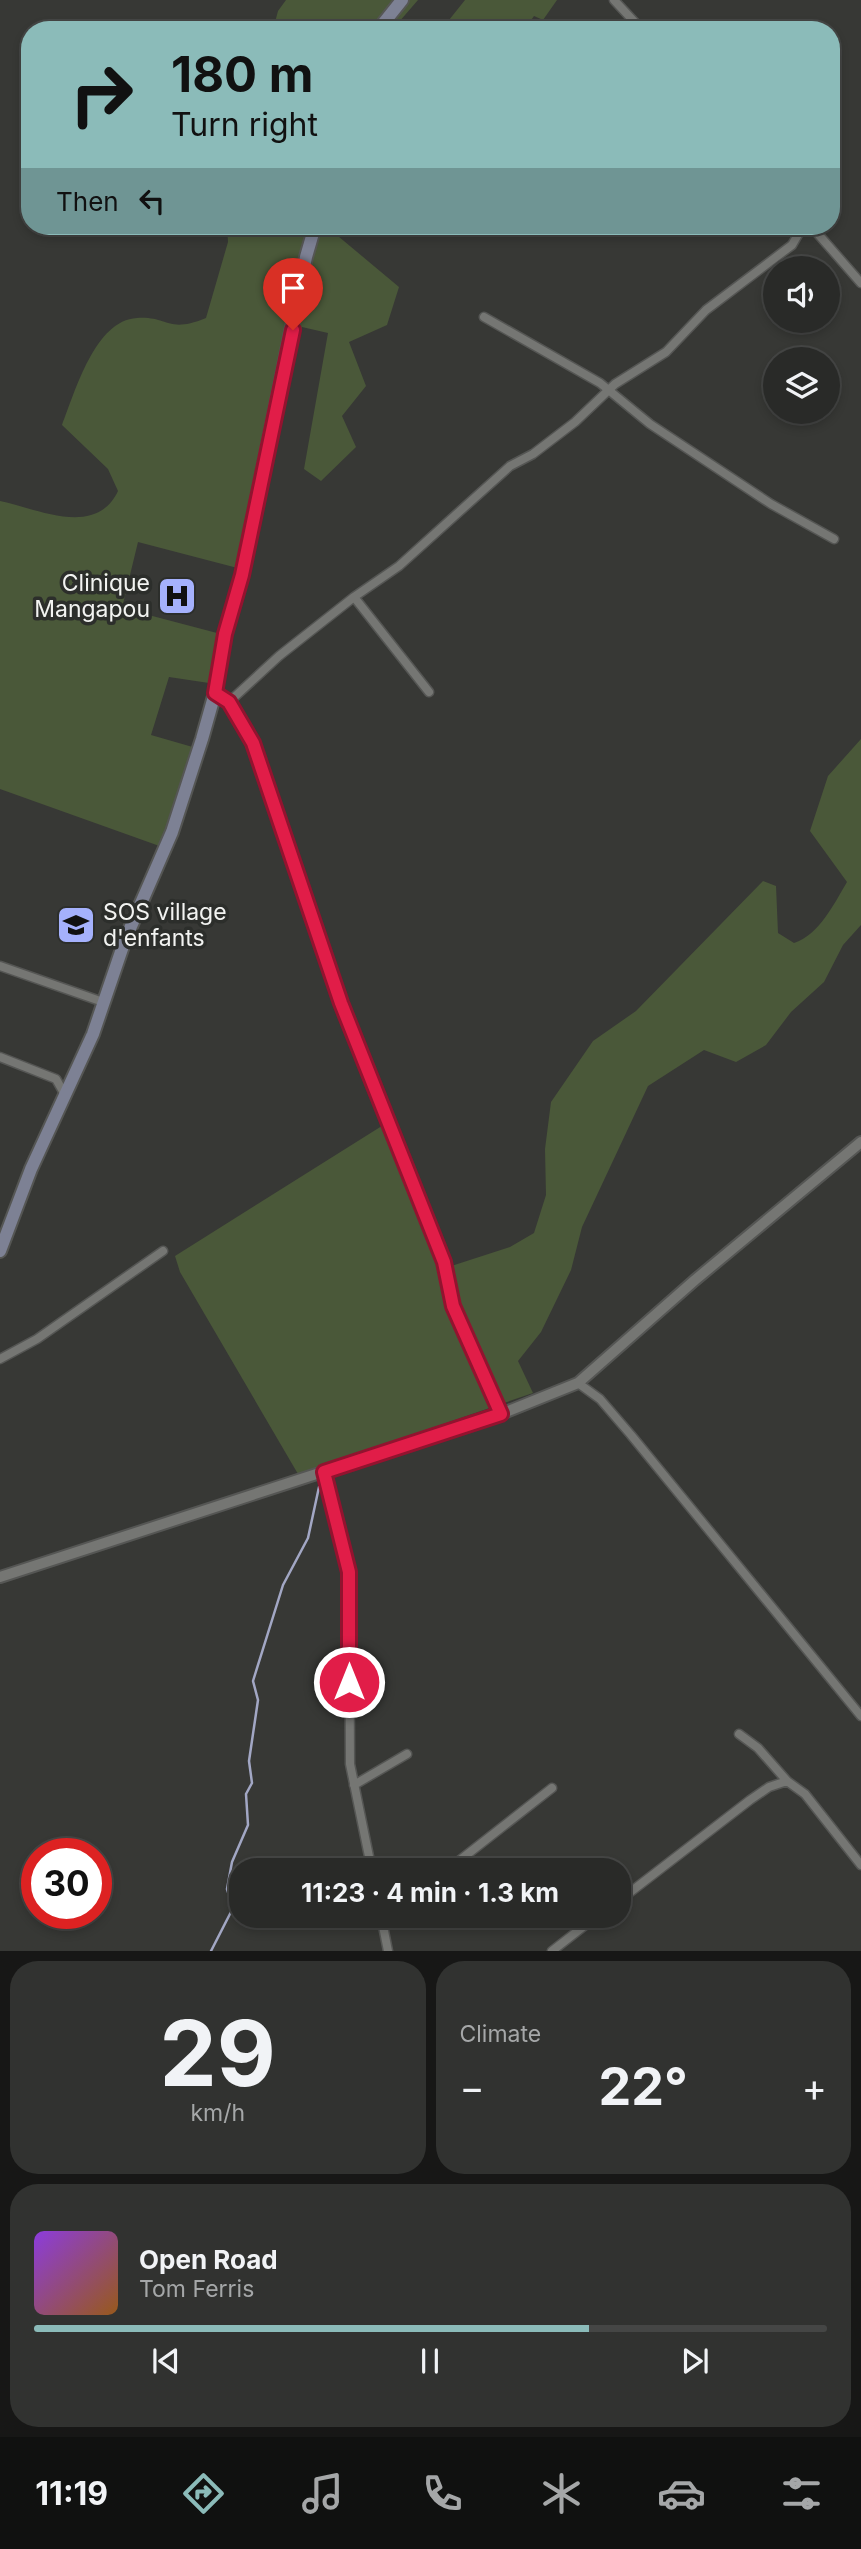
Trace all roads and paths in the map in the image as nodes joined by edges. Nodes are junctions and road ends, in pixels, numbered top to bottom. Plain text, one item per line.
1 (402, 0) edge
2 (614, 0) edge
3 (385, 21) edge
4 (634, 21) edge
5 (313, 235) edge
6 (798, 235) edge
7 (819, 235) edge
8 (861, 283) edge
9 (484, 317) dead end
10 (608, 391) junction
11 (834, 539) dead end
12 (354, 597) junction
13 (429, 692) dead end
14 (215, 693) junction
15 (229, 702) junction
16 (0, 965) edge
17 (103, 1002) junction
18 (0, 1057) edge
19 (65, 1097) junction
20 (861, 1142) edge
21 (0, 1251) edge
22 (163, 1251) dead end
23 (0, 1359) edge
24 (578, 1382) junction
25 (501, 1414) junction
26 (324, 1472) junction
27 (0, 1577) edge
28 (861, 1716) edge
29 (738, 1734) dead end
30 (407, 1754) dead end
31 (787, 1781) junction
32 (354, 1785) junction
33 (552, 1788) dead end
34 (369, 1858) edge
35 (463, 1858) edge
36 (861, 1865) edge
37 (631, 1892) edge
38 (385, 1928) edge
39 (582, 1928) edge
40 (388, 1951) edge
41 (552, 1951) edge

1 - 3 main road
2 - 4 street
5 - 14 main road
6 - 10 street
7 - 8 street
9 - 10 street
10 - 11 street
10 - 12 street
12 - 13 street
12 - 15 street
14 - 15 street
14 - 17 main road
15 - 25 street
16 - 17 street
17 - 19 main road
18 - 19 street
19 - 21 main road
20 - 24 street
22 - 23 street
24 - 25 street
24 - 28 street
25 - 26 street
26 - 27 street
26 - 32 street
29 - 31 street
30 - 32 street
31 - 36 street
31 - 37 street
32 - 34 street
33 - 35 street
38 - 40 street
39 - 41 street

